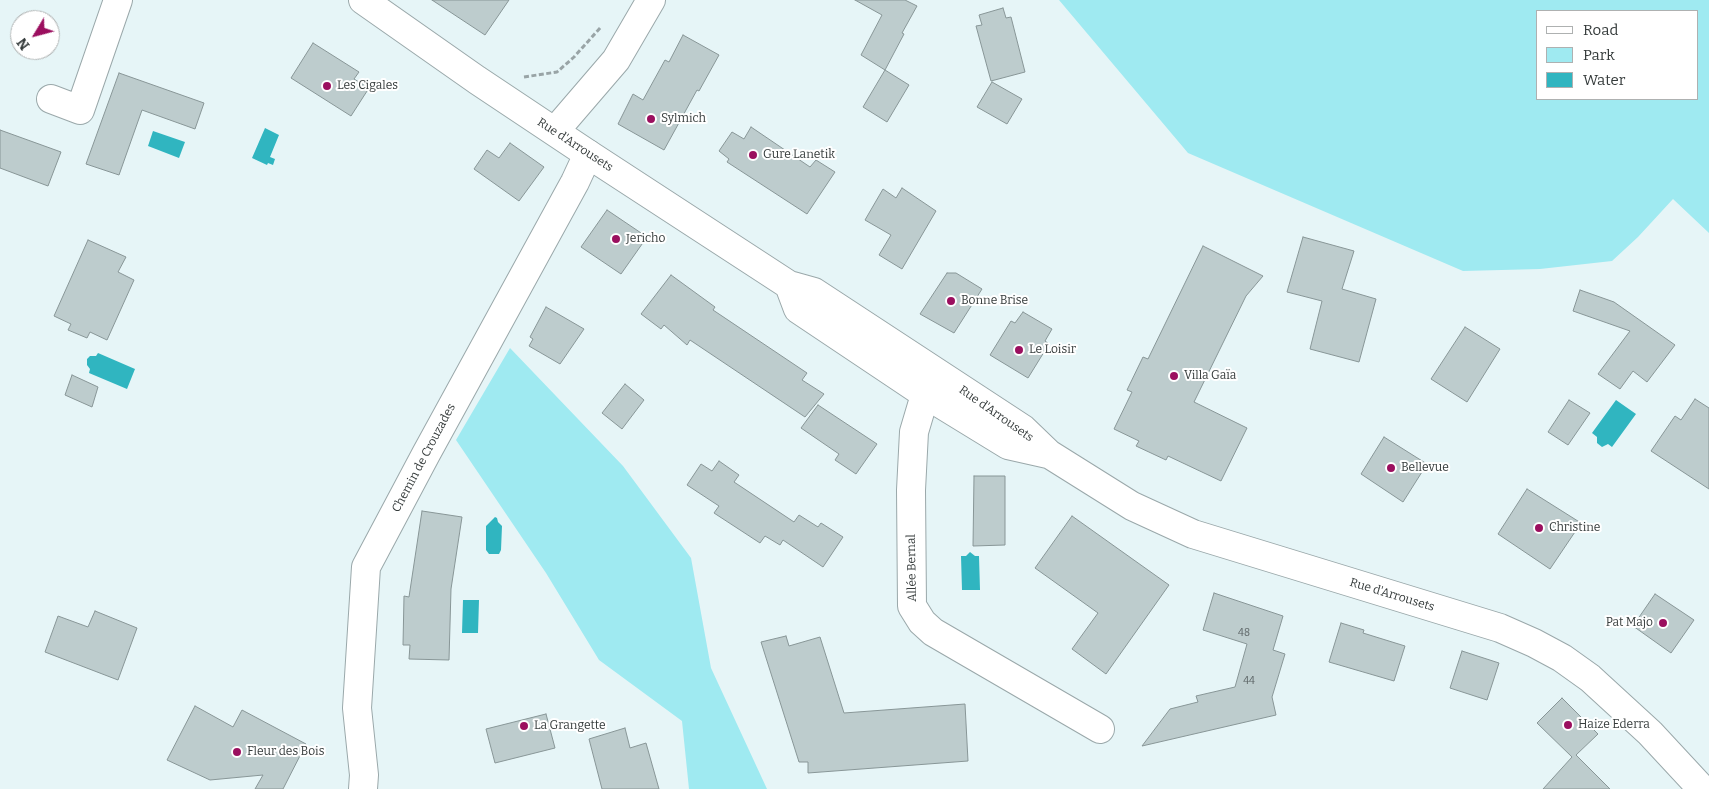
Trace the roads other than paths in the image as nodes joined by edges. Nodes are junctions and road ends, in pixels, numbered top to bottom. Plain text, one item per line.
1 (118, 0) edge
2 (363, 0) edge
3 (651, 0) edge
4 (52, 99) dead end
5 (555, 131) junction
6 (588, 154) junction
7 (935, 386) junction
8 (1100, 729) dead end
9 (363, 789) edge
10 (1702, 789) edge

1 - 4 main road
2 - 5 main road, Rue d'Arrousets
3 - 5 main road
5 - 6 main road, Rue d'Arrousets
6 - 7 main road, Rue d'Arrousets
6 - 9 main road, Chemin de Crouzades
7 - 8 main road, Allée Bernal
7 - 10 main road, Rue d'Arrousets

